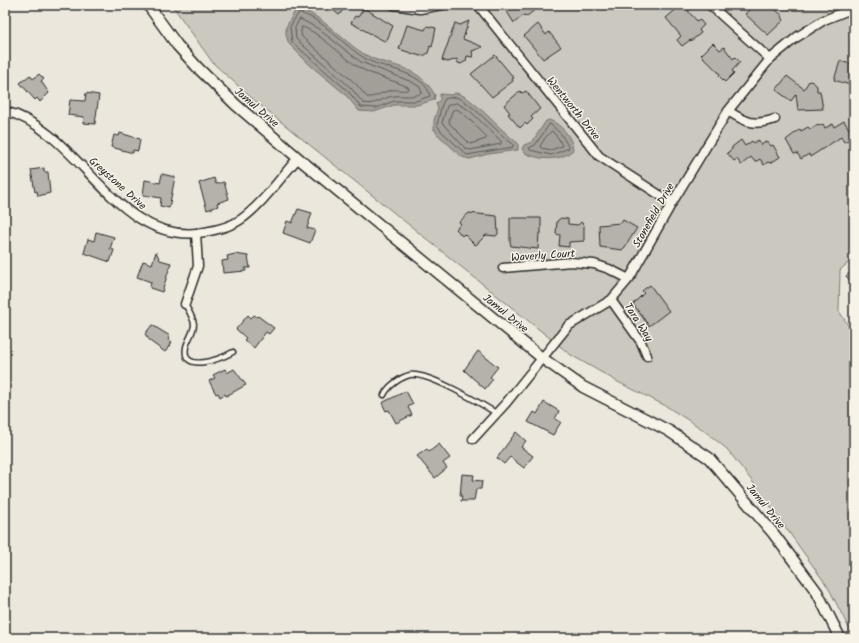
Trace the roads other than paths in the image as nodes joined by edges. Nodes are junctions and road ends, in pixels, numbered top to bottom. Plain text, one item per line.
1 (148, 5) edge
2 (394, 5) edge
3 (442, 5) edge
4 (478, 5) edge
5 (710, 5) edge
6 (854, 8) edge
7 (770, 59) junction
8 (5, 111) edge
9 (728, 111) junction
10 (775, 119) dead end
11 (298, 158) junction
12 (672, 203) junction
13 (196, 233) junction
14 (503, 268) dead end
15 (629, 279) junction
16 (611, 300) junction
17 (185, 304) joint
18 (233, 352) dead end
19 (647, 356) dead end
20 (542, 358) junction
21 (384, 395) dead end
22 (496, 413) junction
23 (473, 439) dead end
24 (840, 638) edge

1 - 11 street, Jamul Drive
2 - 3 street
4 - 12 street, Wentworth Drive
5 - 7 street
6 - 7 street, Stonefield Drive
7 - 9 street, Stonefield Drive
8 - 13 street, Greystone Drive
9 - 10 street
9 - 12 street, Stonefield Drive
11 - 13 street, Greystone Drive
11 - 20 street, Jamul Drive
12 - 15 street, Stonefield Drive
13 - 17 street
14 - 15 street, Waverly Court
15 - 16 street, Stonefield Drive
16 - 19 street, Tara Way
16 - 20 street, Stonefield Drive
17 - 18 lane
20 - 22 street, Stonefield Drive
20 - 24 street, Jamul Drive
21 - 22 lane
22 - 23 street, Stonefield Drive

